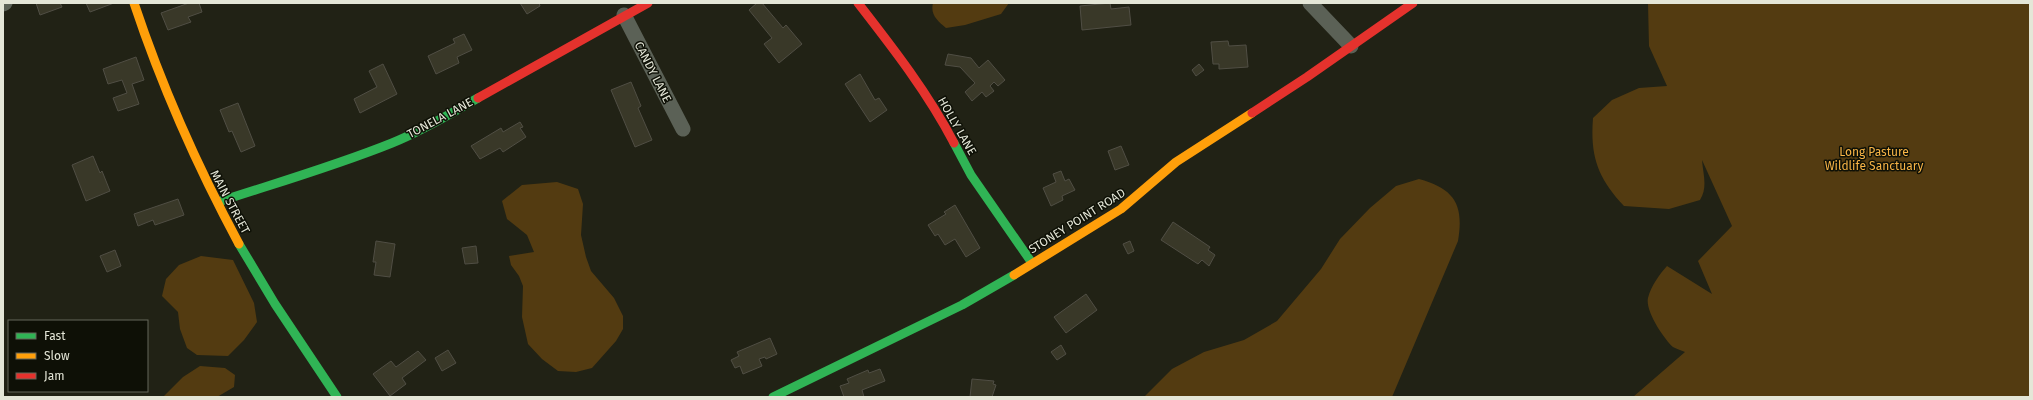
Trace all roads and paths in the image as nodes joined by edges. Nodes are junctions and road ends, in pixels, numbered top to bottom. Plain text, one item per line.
1 (134, 3) edge
2 (648, 3) edge
3 (858, 3) edge
4 (1310, 3) edge
5 (1413, 3) edge
6 (624, 15) junction
7 (1351, 46) junction
8 (683, 129) dead end
9 (218, 202) junction
10 (1032, 263) junction
11 (337, 397) edge
12 (773, 397) edge

1 - 9 street, MAIN STREET
2 - 6 street, TONELA LANE
3 - 10 street, HOLLY LANE
4 - 7 street
5 - 7 street, STONEY POINT ROAD
6 - 8 street, CANDY LANE
6 - 9 street, TONELA LANE
7 - 10 street, STONEY POINT ROAD
9 - 11 street, MAIN STREET
10 - 12 street, STONEY POINT ROAD

